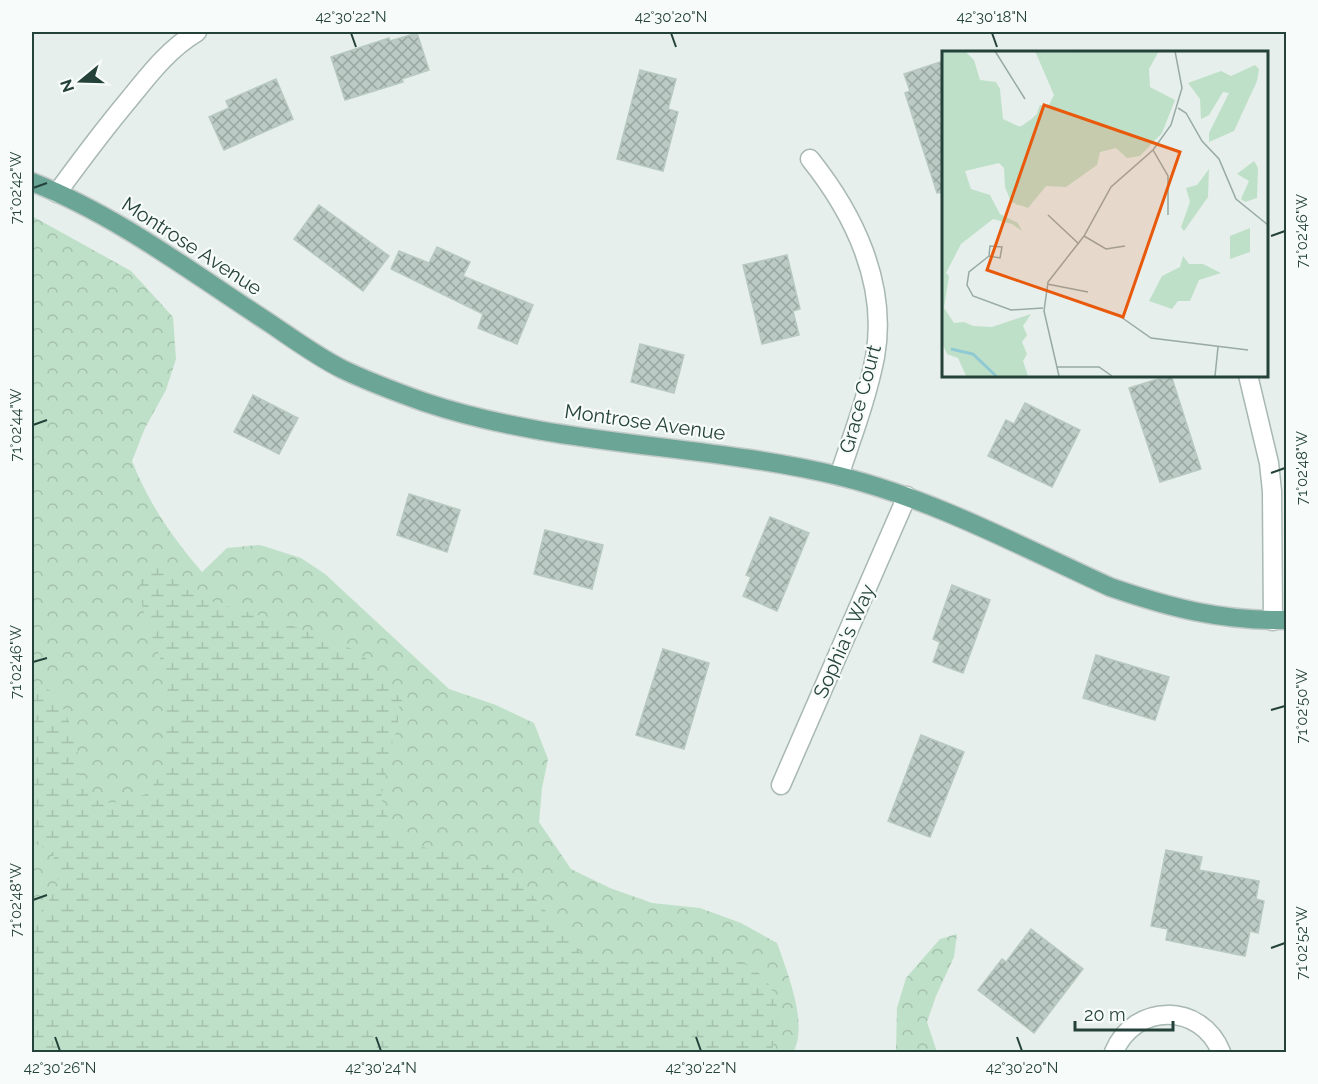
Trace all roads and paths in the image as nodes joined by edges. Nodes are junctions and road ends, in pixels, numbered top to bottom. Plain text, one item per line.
1 (197, 32) edge
2 (810, 159) dead end
3 (32, 183) edge
4 (57, 193) junction
5 (1248, 376) edge
6 (839, 476) junction
7 (907, 496) junction
8 (1280, 620) edge
9 (780, 785) dead end
10 (1114, 1053) edge
11 (1221, 1053) edge

1 - 4 street
2 - 6 street, Grace Court
3 - 4 main road, Montrose Avenue
4 - 6 main road, Montrose Avenue
5 - 8 street
6 - 7 main road, Montrose Avenue
7 - 8 main road, Montrose Avenue
7 - 9 street, Sophia's Way
10 - 11 street

